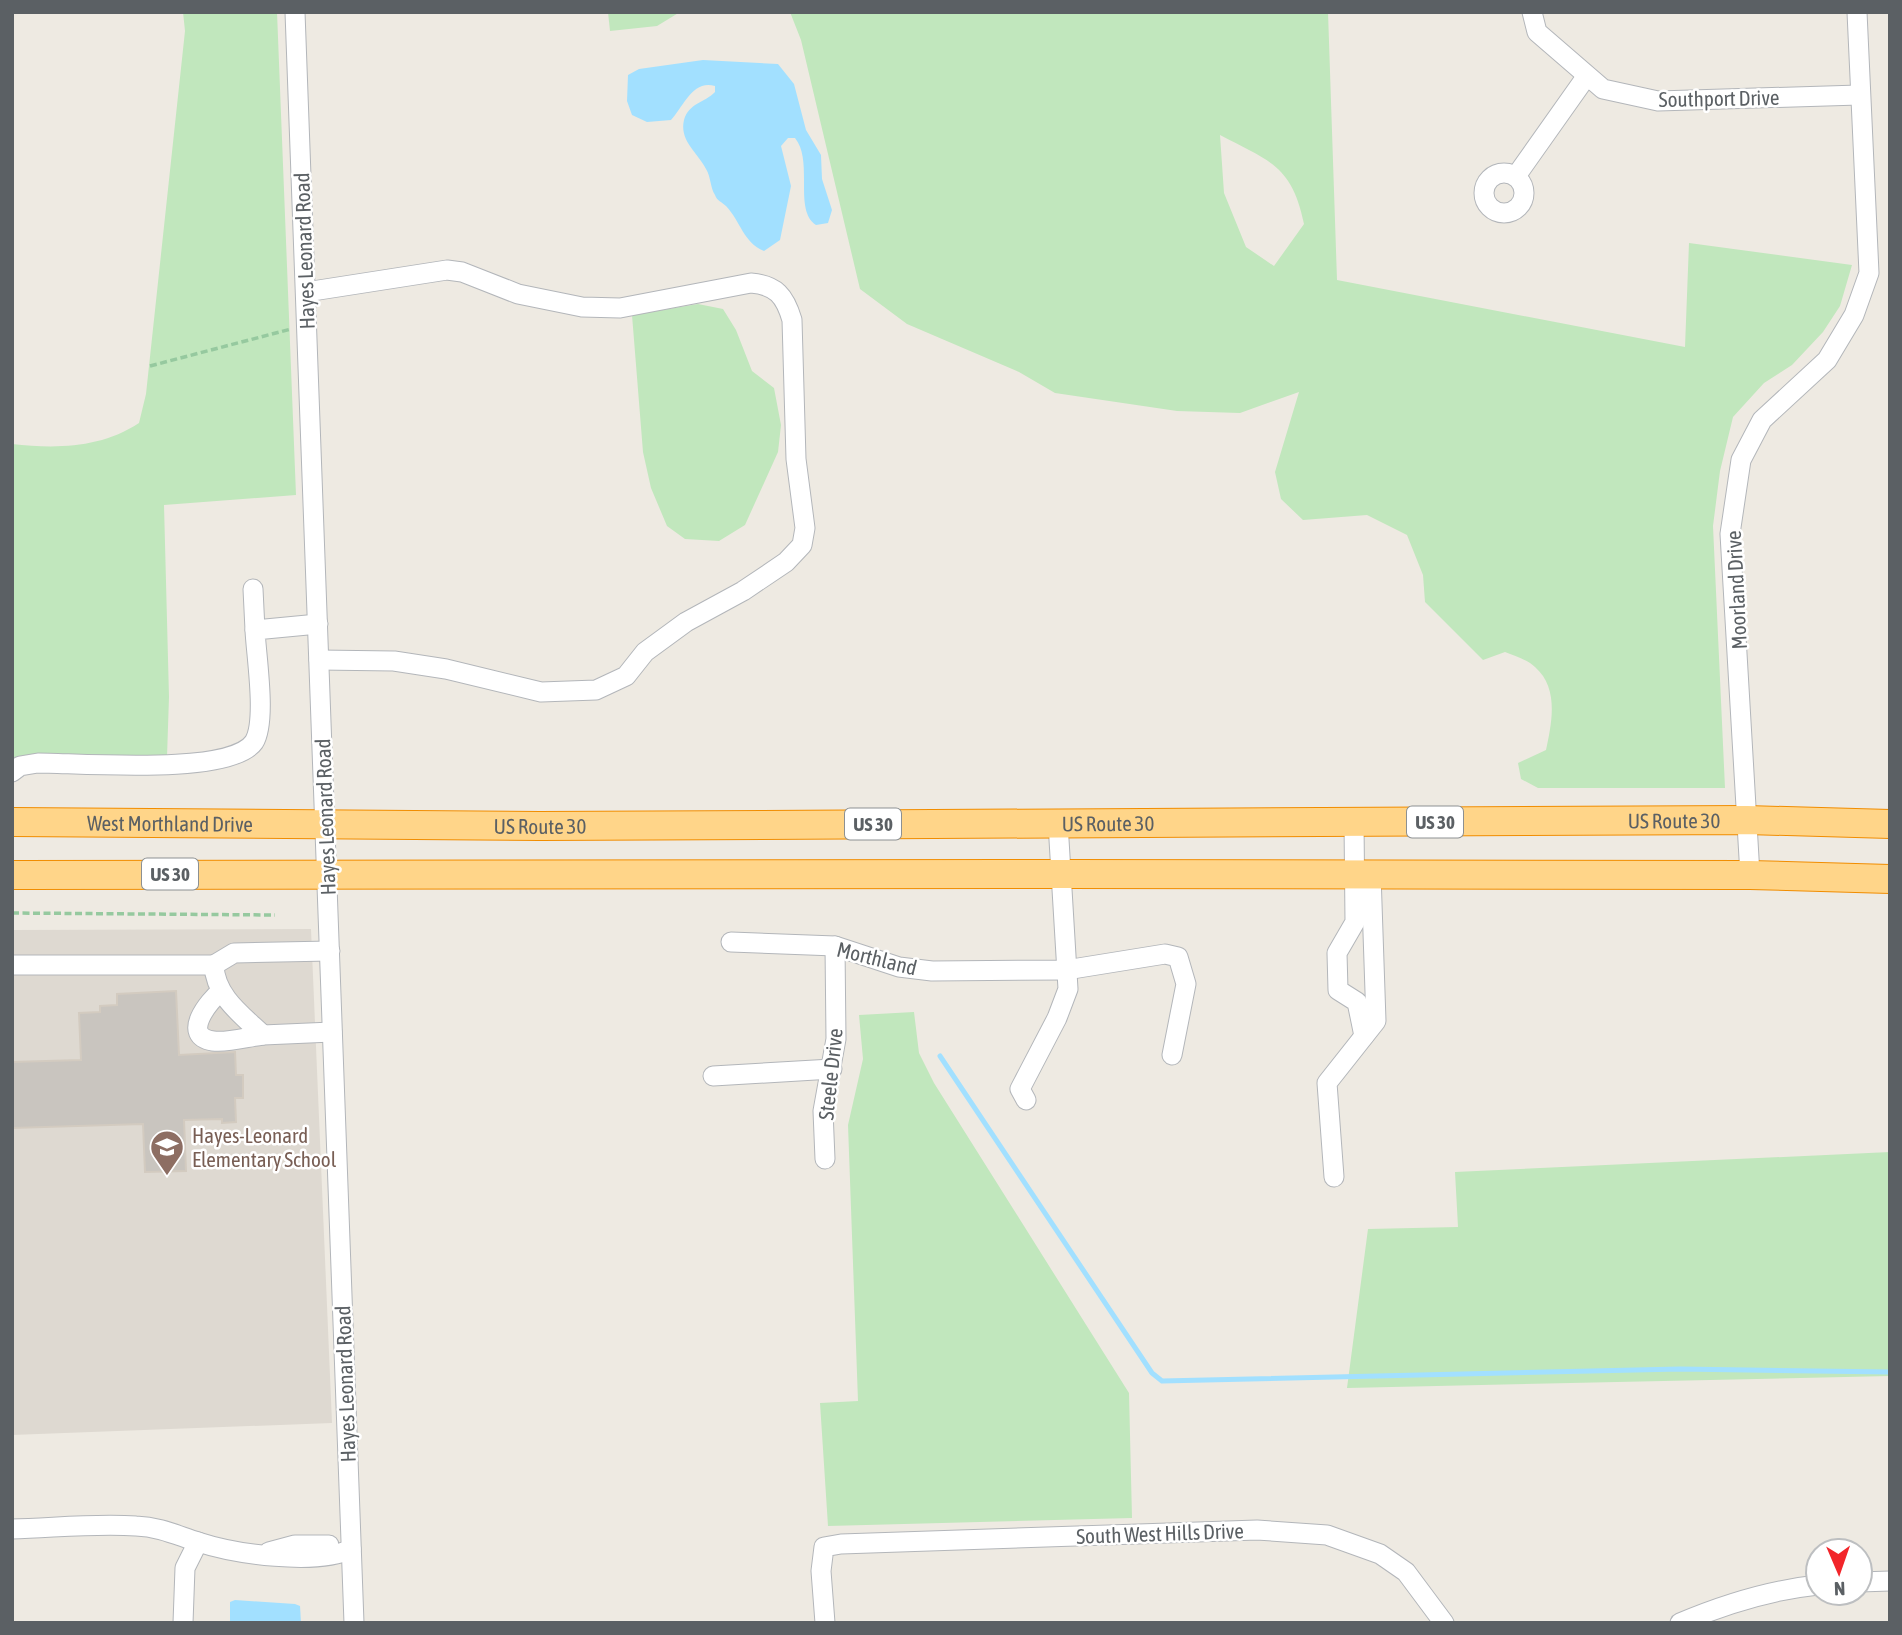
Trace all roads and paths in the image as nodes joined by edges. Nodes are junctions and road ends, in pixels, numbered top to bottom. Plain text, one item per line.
1 (295, 12) edge
2 (1532, 12) edge
3 (1857, 12) edge
4 (1586, 77) junction
5 (1859, 95) junction
6 (1516, 176) dead end
7 (306, 292) junction
8 (307, 325) junction
9 (150, 366) dead end
10 (253, 590) dead end
11 (318, 624) junction
12 (255, 629) junction
13 (319, 660) junction
14 (12, 772) edge
15 (1747, 820) junction
16 (12, 822) edge
17 (1354, 822) junction
18 (1058, 823) junction
19 (1890, 824) edge
20 (325, 825) junction
21 (12, 874) edge
22 (327, 874) junction
23 (1060, 874) junction
24 (1362, 874) junction
25 (1750, 875) junction
26 (1890, 879) edge
27 (12, 914) edge
28 (275, 915) dead end
29 (731, 942) dead end
30 (835, 946) junction
31 (330, 951) junction
32 (12, 965) edge
33 (214, 965) junction
34 (1066, 970) junction
35 (221, 991) junction
36 (332, 1032) junction
37 (262, 1035) junction
38 (1364, 1036) junction
39 (1172, 1055) dead end
40 (832, 1069) junction
41 (713, 1076) dead end
42 (1026, 1100) dead end
43 (825, 1159) dead end
44 (1334, 1177) dead end
45 (12, 1529) edge
46 (198, 1542) junction
47 (351, 1549) junction
48 (1804, 1587) edge
49 (183, 1623) edge
50 (354, 1623) edge
51 (825, 1623) edge
52 (1444, 1623) edge
53 (1681, 1623) edge

1 - 7 street, Hayes Leonard Road
2 - 4 street, Southport Drive
3 - 5 street, Moorland Drive
4 - 5 street, Southport Drive
4 - 6 street
5 - 15 street, Moorland Drive
7 - 8 street, Hayes Leonard Road
7 - 13 street
8 - 9 path
8 - 11 street, Hayes Leonard Road
10 - 12 street
11 - 12 street
11 - 13 street, Hayes Leonard Road
12 - 14 street
13 - 20 street, Hayes Leonard Road
15 - 17 highway, US Route 30 / US 30
15 - 19 highway, US Route 30 / US 30
15 - 25 street, Moorland Drive
16 - 20 highway, West Morthland Drive / US 30
17 - 18 highway, US Route 30 / US 30
17 - 24 street
18 - 20 highway, US Route 30 / US 30
18 - 23 street
20 - 22 street, Hayes Leonard Road
21 - 22 highway, US 30
22 - 23 highway, US 30
22 - 31 street, Hayes Leonard Road
23 - 24 highway, US 30
23 - 34 street
24 - 25 highway, US 30
24 - 38 street
24 - 38 street
25 - 26 highway, US 30
27 - 28 path
29 - 30 street, Morthland
30 - 34 street, Morthland
30 - 40 street, Steele Drive
31 - 33 street
31 - 36 street, Hayes Leonard Road
32 - 33 street
33 - 35 street
34 - 39 street, Morthland
34 - 42 street
35 - 37 street
35 - 37 street
36 - 37 street
36 - 47 street, Hayes Leonard Road
38 - 44 street
40 - 41 street
40 - 43 street, Steele Drive
45 - 46 street
46 - 47 street
46 - 49 street
47 - 50 street, Hayes Leonard Road
48 - 53 street
51 - 52 street, South West Hills Drive

